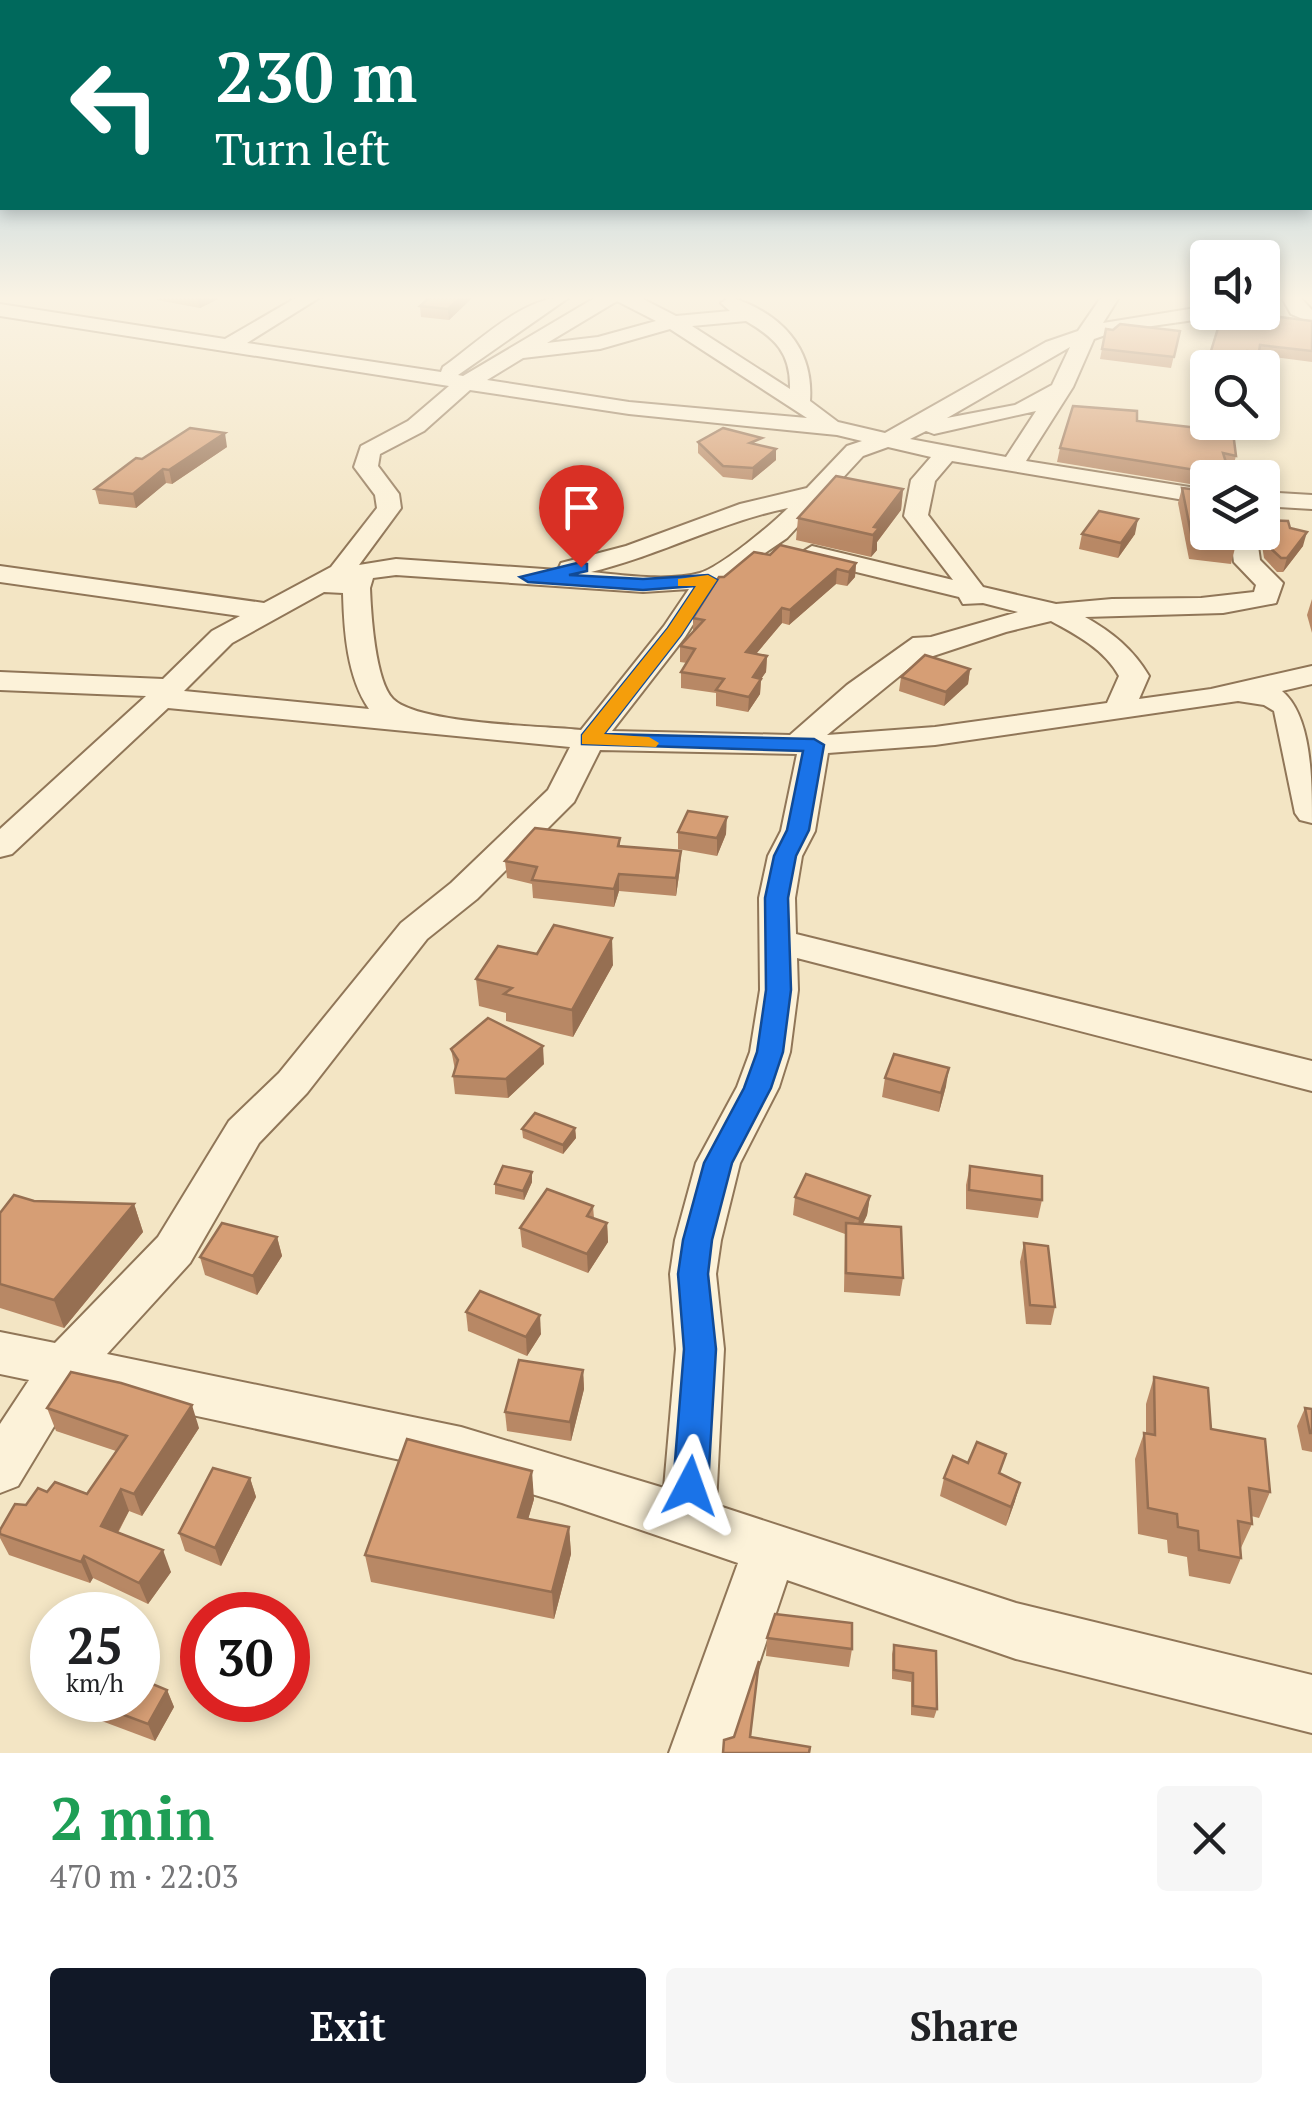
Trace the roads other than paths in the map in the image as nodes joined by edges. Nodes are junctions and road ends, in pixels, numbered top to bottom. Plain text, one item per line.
1 (442, 378) edge
2 (474, 378) edge
3 (758, 378) edge
4 (800, 378) edge
5 (998, 378) edge
6 (1066, 378) edge
7 (470, 380) junction
8 (1062, 387) junction
9 (799, 405) junction
10 (837, 428) junction
11 (896, 437) junction
12 (947, 453) junction
13 (1012, 464) junction
14 (820, 490) junction
15 (1190, 495) edge
16 (1280, 500) edge
17 (1312, 502) edge
18 (761, 543) junction
19 (1245, 550) edge
20 (0, 574) edge
21 (357, 576) junction
22 (528, 577) junction
23 (708, 580) junction
24 (972, 592) junction
25 (269, 612) junction
26 (1054, 612) junction
27 (906, 656) junction
28 (1312, 675) edge
29 (0, 681) edge
30 (1233, 692) junction
31 (166, 693) junction
32 (1119, 708) junction
33 (407, 720) junction
34 (589, 740) junction
35 (806, 745) junction
36 (1312, 813) edge
37 (0, 846) edge
38 (776, 941) junction
39 (1312, 1076) edge
40 (0, 1353) edge
41 (64, 1367) junction
42 (0, 1468) edge
43 (688, 1520) junction
44 (770, 1546) junction
45 (1312, 1704) edge
46 (698, 1753) edge

1 - 7 street
2 - 7 street
3 - 9 street
4 - 9 street
5 - 11 street
6 - 8 street
7 - 10 street
7 - 25 street
8 - 11 street
8 - 13 street
9 - 10 street
10 - 11 street
11 - 12 street
11 - 14 street
12 - 13 street
12 - 24 street
13 - 15 street
14 - 18 street
14 - 22 street
16 - 17 street
18 - 23 street
18 - 24 street
19 - 26 street
20 - 25 street
21 - 22 street
21 - 25 street
21 - 33 street
22 - 23 street
23 - 34 street
24 - 26 street
24 - 27 street
25 - 31 street
26 - 27 street
26 - 32 street
27 - 35 street
28 - 30 street
29 - 31 street
30 - 32 street
30 - 36 street
31 - 33 street
31 - 37 street
32 - 35 street
33 - 34 street
34 - 35 street
34 - 41 street
35 - 38 street
38 - 39 street
38 - 43 street
40 - 41 street
41 - 42 street
41 - 43 street
43 - 44 street
44 - 45 street
44 - 46 street

